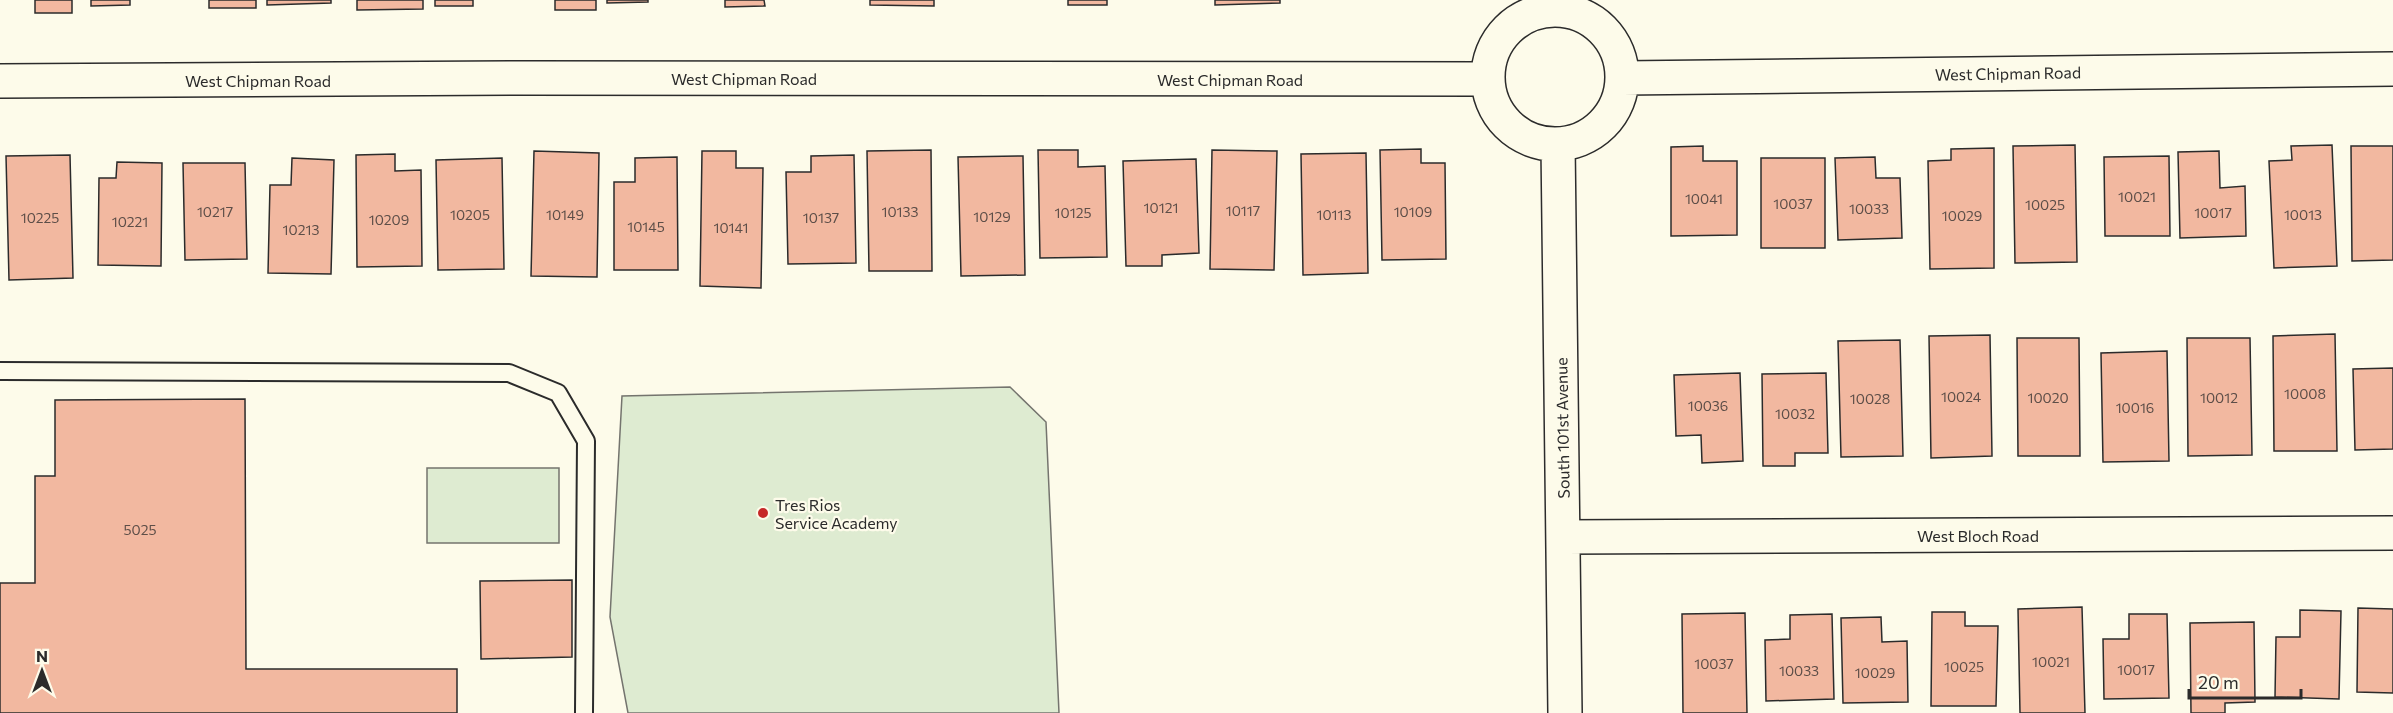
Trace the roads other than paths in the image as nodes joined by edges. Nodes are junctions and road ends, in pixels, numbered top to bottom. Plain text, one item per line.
1 (1554, 5) edge
2 (2393, 69) edge
3 (1623, 78) junction
4 (1488, 79) junction
5 (0, 81) edge
6 (1558, 144) junction
7 (0, 371) edge
8 (2393, 533) edge
9 (1564, 537) junction
10 (584, 713) edge
11 (1565, 713) edge

1 - 3 street
1 - 4 street
2 - 3 street, West Chipman Road
3 - 6 street
4 - 5 street, West Chipman Road
4 - 6 street
6 - 9 street, South 101st Avenue
7 - 10 lane
8 - 9 street, West Bloch Road
9 - 11 street, South 101st Avenue

